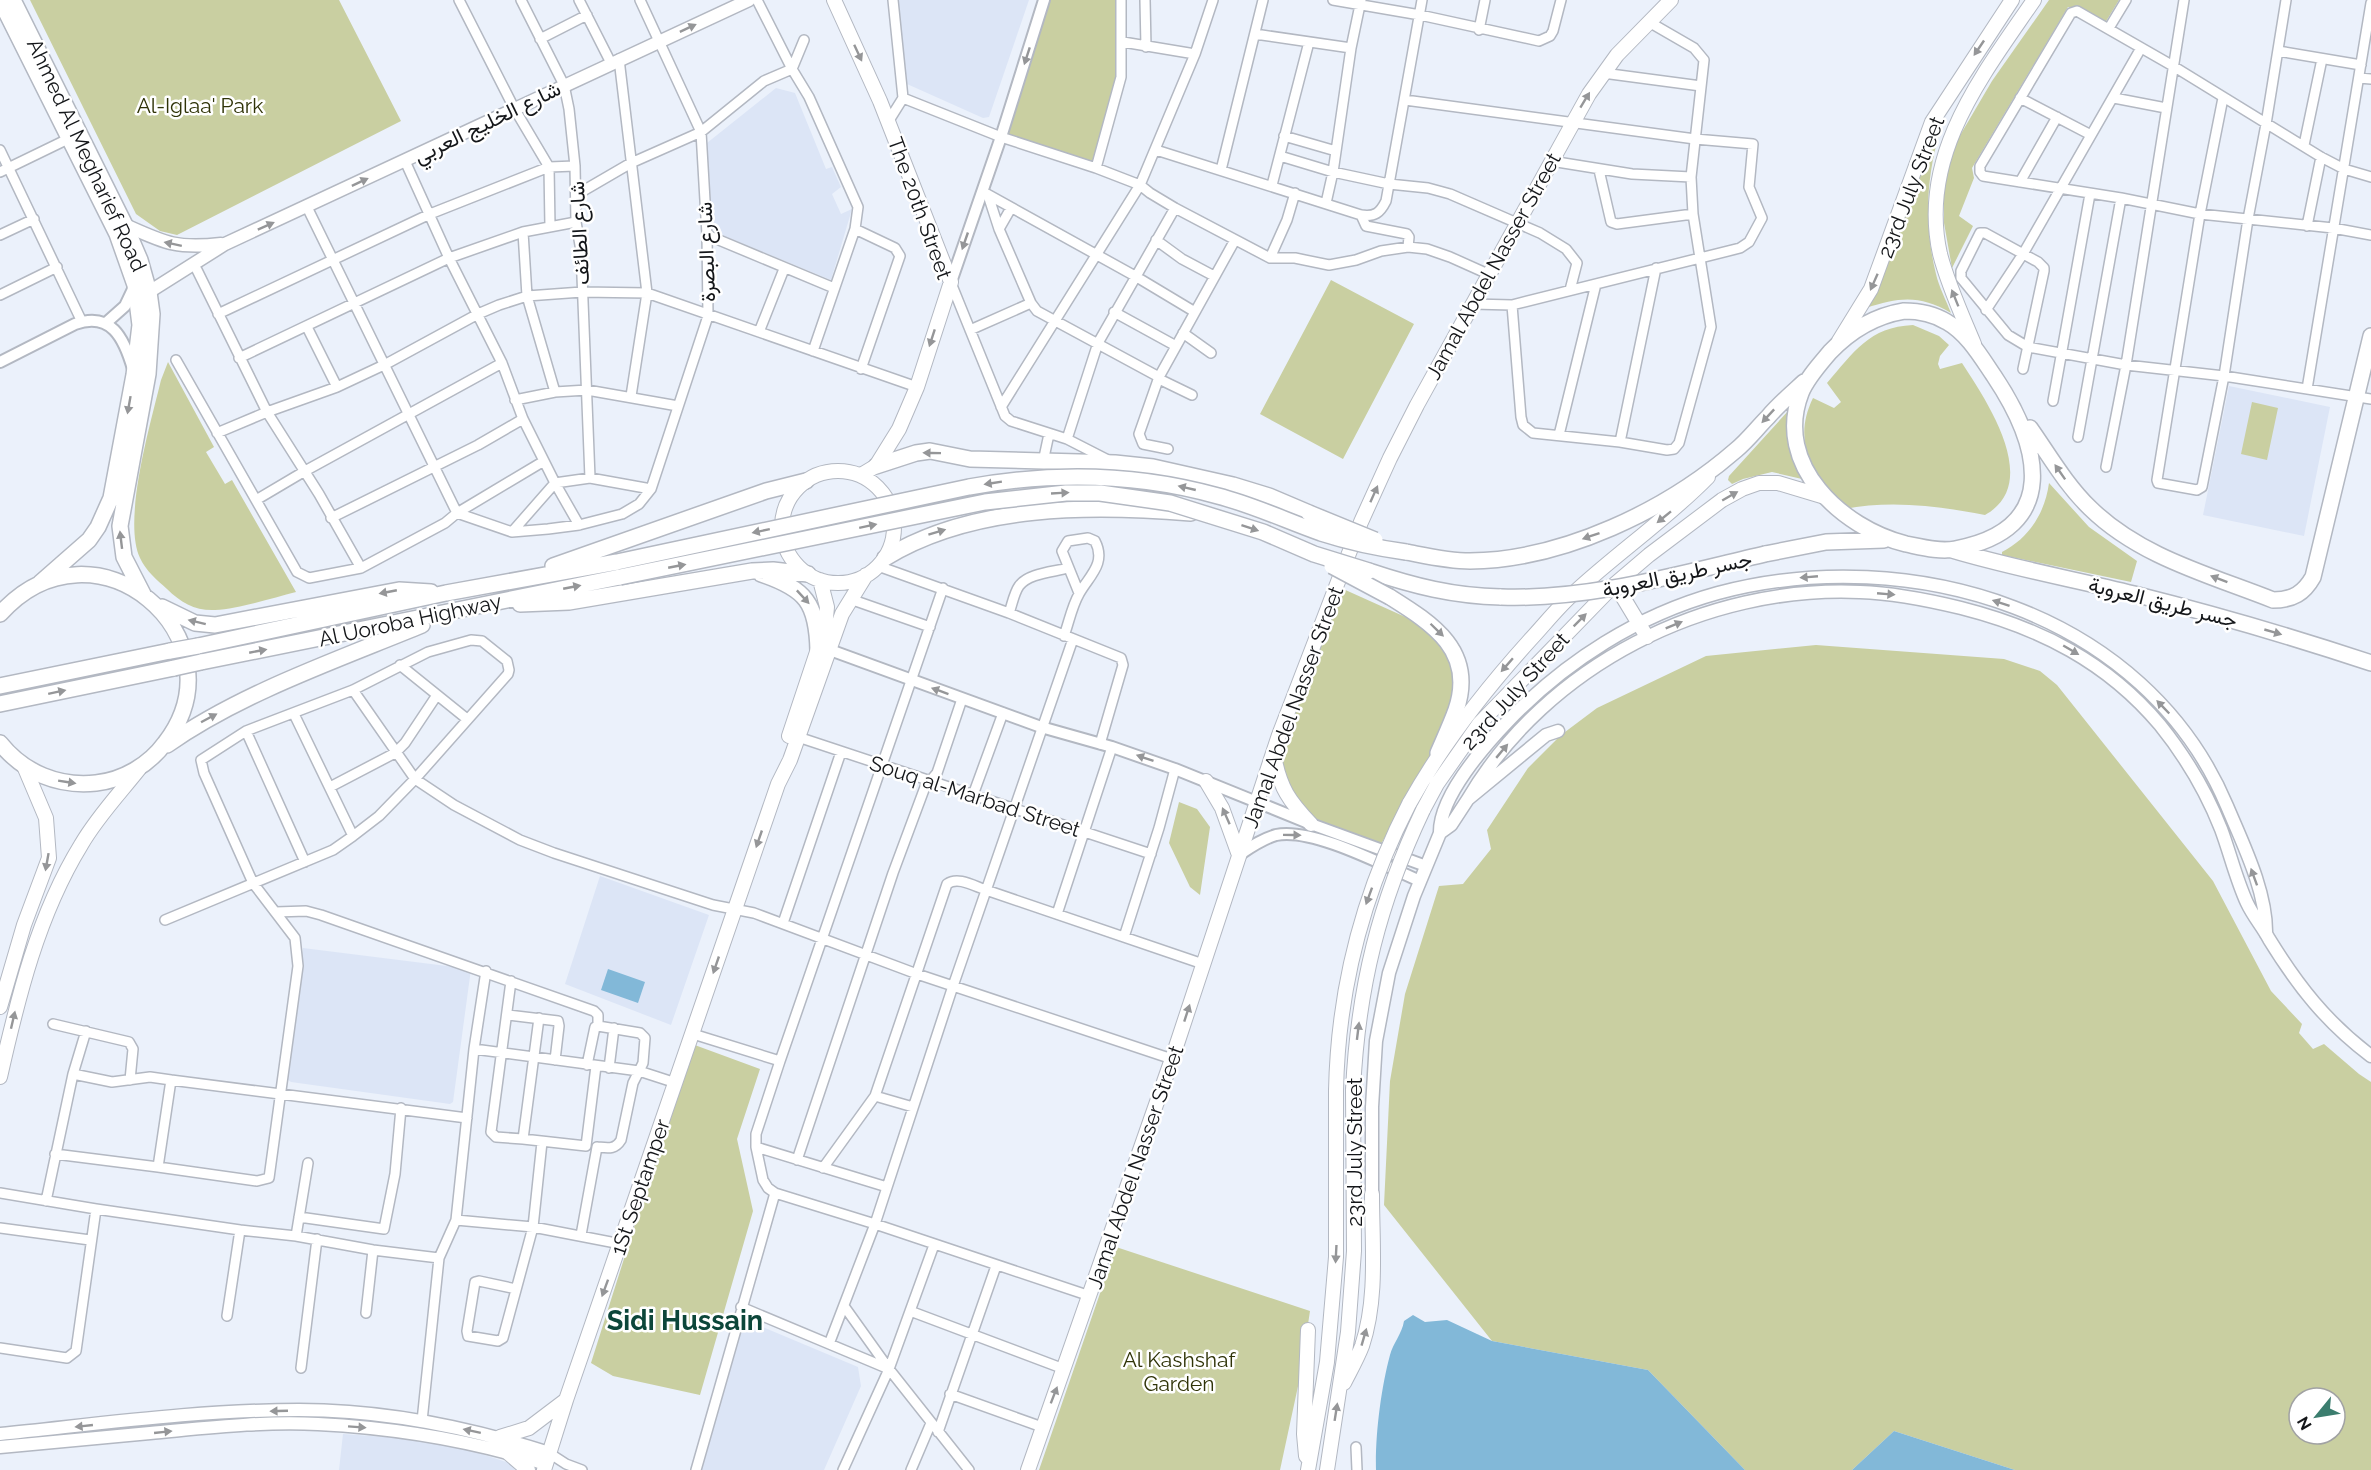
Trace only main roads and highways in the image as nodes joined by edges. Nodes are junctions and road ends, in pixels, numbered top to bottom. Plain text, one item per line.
1 (0, 0) edge
2 (13, 0) edge
3 (749, 0) edge
4 (820, 0) edge
5 (834, 0) edge
6 (1671, 0) edge
7 (2034, 0) edge
8 (2010, 3) edge
9 (841, 16) junction
10 (125, 225) junction
11 (225, 244) junction
12 (142, 289) junction
13 (2371, 336) edge
14 (1835, 347) junction
15 (1978, 351) junction
16 (1811, 376) junction
17 (2363, 398) edge
18 (2012, 403) junction
19 (1721, 462) junction
20 (876, 466) junction
21 (861, 475) junction
22 (806, 481) junction
23 (1825, 497) junction
24 (1209, 514) junction
25 (1888, 540) junction
26 (1952, 550) junction
27 (1406, 552) junction
28 (1314, 554) junction
29 (881, 562) junction
30 (618, 570) junction
31 (752, 571) junction
32 (866, 575) junction
33 (814, 577) junction
34 (40, 583) junction
35 (1615, 584) junction
36 (493, 586) junction
37 (446, 593) junction
38 (148, 598) junction
39 (490, 604) junction
40 (455, 612) junction
41 (0, 614) edge
42 (1640, 623) junction
43 (1647, 637) junction
44 (824, 650) junction
45 (2371, 663) edge
46 (0, 686) edge
47 (0, 704) edge
48 (1558, 731) dead end
49 (2, 747) edge
50 (160, 750) junction
51 (1274, 753) junction
52 (1438, 753) junction
53 (24, 766) junction
54 (141, 766) junction
55 (1206, 781) road end
56 (778, 784) junction
57 (1468, 798) junction
58 (1311, 824) road end
59 (1440, 833) junction
60 (1239, 855) junction
61 (2266, 934) junction
62 (0, 1007) edge
63 (2371, 1056) edge
64 (0, 1077) edge
65 (1372, 1194) joint
66 (1308, 1330) dead end
67 (1340, 1390) junction
68 (566, 1400) junction
69 (0, 1434) edge
70 (500, 1437) junction
71 (0, 1448) edge
72 (507, 1452) junction
73 (546, 1462) edge
74 (528, 1470) edge
75 (1028, 1470) edge
76 (1307, 1470) edge
77 (1327, 1470) edge

1 - 12 highway, Ahmed Al Megharief Road
2 - 10 highway, Ahmed Al Megharief Road
11 -> 3 main road, شارع الخليج العربي
4 - 9 main road
5 - 9 main road, The 20th Street
51 -> 6 main road, Jamal Abdel Nasser Street
15 -> 7 main road, 23rd July Street
8 -> 14 main road, 23rd July Street
9 -> 20 main road, The 20th Street
11 -> 10 main road, شارع الخليج العربي
10 - 12 highway, Ahmed Al Megharief Road
11 - 12 main road, شارع الخليج العربي
12 -> 34 highway, Ahmed Al Megharief Road
38 -> 12 highway, Ahmed Al Megharief Road
13 - 17 highway
14 - 15 highway
14 - 16 highway
15 - 18 highway
16 -> 19 highway
16 - 23 highway
17 -> 18 highway
18 - 26 highway
19 -> 27 highway
19 -> 52 main road, 23rd July Street
20 - 21 main road, The 20th Street
27 -> 20 highway, bridge
21 - 22 main road
21 - 29 main road
22 - 33 main road
22 - 36 highway
23 - 25 highway
35 -> 23 main road, 23rd July Street
24 -> 28 highway, bridge
29 -> 24 highway, bridge
30 -> 24 highway, bridge
25 - 26 highway
25 - 28 highway, جسر طريق العروبة, bridge
26 -> 45 highway, جسر طريق العروبة
27 -> 30 highway, bridge
28 -> 52 highway, bridge
29 - 32 main road
30 - 36 highway, Al Uoroba Highway
39 -> 30 highway, Al Uoroba Highway
31 - 33 highway
31 - 39 highway
31 -> 44 highway
32 - 33 main road
32 - 44 main road
33 - 44 main road
34 - 38 highway
34 - 41 highway
35 - 42 main road
67 -> 35 main road, 23rd July Street, bridge
36 - 37 highway, Al Uoroba Highway
37 -> 38 highway
37 - 46 highway, Al Uoroba Highway, bridge
38 - 50 highway
39 - 40 highway, Al Uoroba Highway
47 -> 40 highway, Al Uoroba Highway, bridge
50 -> 40 highway
42 - 43 main road
42 - 59 main road
61 -> 42 main road
57 -> 43 main road
43 -> 61 main road
44 - 56 main road
44 - 56 main road
48 - 57 main road
49 - 53 highway
50 - 54 highway
51 - 58 main road
51 - 60 main road, Jamal Abdel Nasser Street
52 -> 76 main road, 23rd July Street, bridge
53 -> 54 highway
53 -> 62 main road
64 -> 54 main road
60 -> 55 main road
56 -> 68 main road, 1St Septamper
57 - 59 main road
59 - 65 main road
75 -> 60 main road, Jamal Abdel Nasser Street
61 - 63 main road
67 -> 65 main road
66 - 76 main road
77 -> 67 main road, 23rd July Street
68 - 70 main road
68 - 73 main road, 1St Septamper
70 -> 69 main road
70 - 73 main road
71 -> 72 main road
72 - 73 main road
72 - 74 main road

